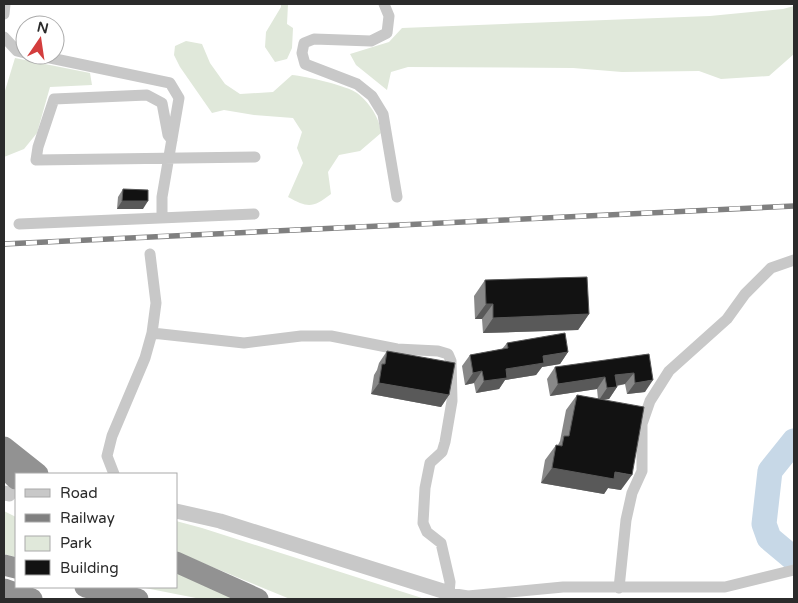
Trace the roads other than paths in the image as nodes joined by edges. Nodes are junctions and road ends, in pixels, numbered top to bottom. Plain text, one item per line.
1 (6, 4) edge
2 (384, 4) edge
3 (4, 14) edge
4 (4, 37) edge
5 (15, 49) edge
6 (65, 61) edge
7 (172, 140) junction
8 (255, 157) dead end
9 (169, 158) junction
10 (397, 197) dead end
11 (254, 214) dead end
12 (162, 218) junction
13 (19, 224) dead end
14 (150, 254) dead end
15 (794, 260) edge
16 (152, 333) junction
17 (4, 446) edge
18 (4, 467) edge
19 (18, 473) edge
20 (114, 473) edge
21 (15, 475) edge
22 (178, 511) edge
23 (178, 563) edge
24 (794, 570) edge
25 (616, 587) junction
26 (89, 588) edge
27 (4, 590) edge
28 (449, 593) junction
29 (32, 599) edge
30 (138, 599) edge
31 (258, 599) edge
32 (610, 599) edge

1 - 3 street
2 - 10 street
4 - 5 street
6 - 7 street
7 - 9 street
7 - 9 street
8 - 9 street
9 - 12 street
11 - 12 street
12 - 13 street
14 - 16 street
15 - 25 street
16 - 20 street
16 - 28 street
17 - 19 highway
18 - 21 highway
22 - 28 street
23 - 31 highway
24 - 25 street
25 - 28 street
25 - 32 street
26 - 30 highway
27 - 29 highway

